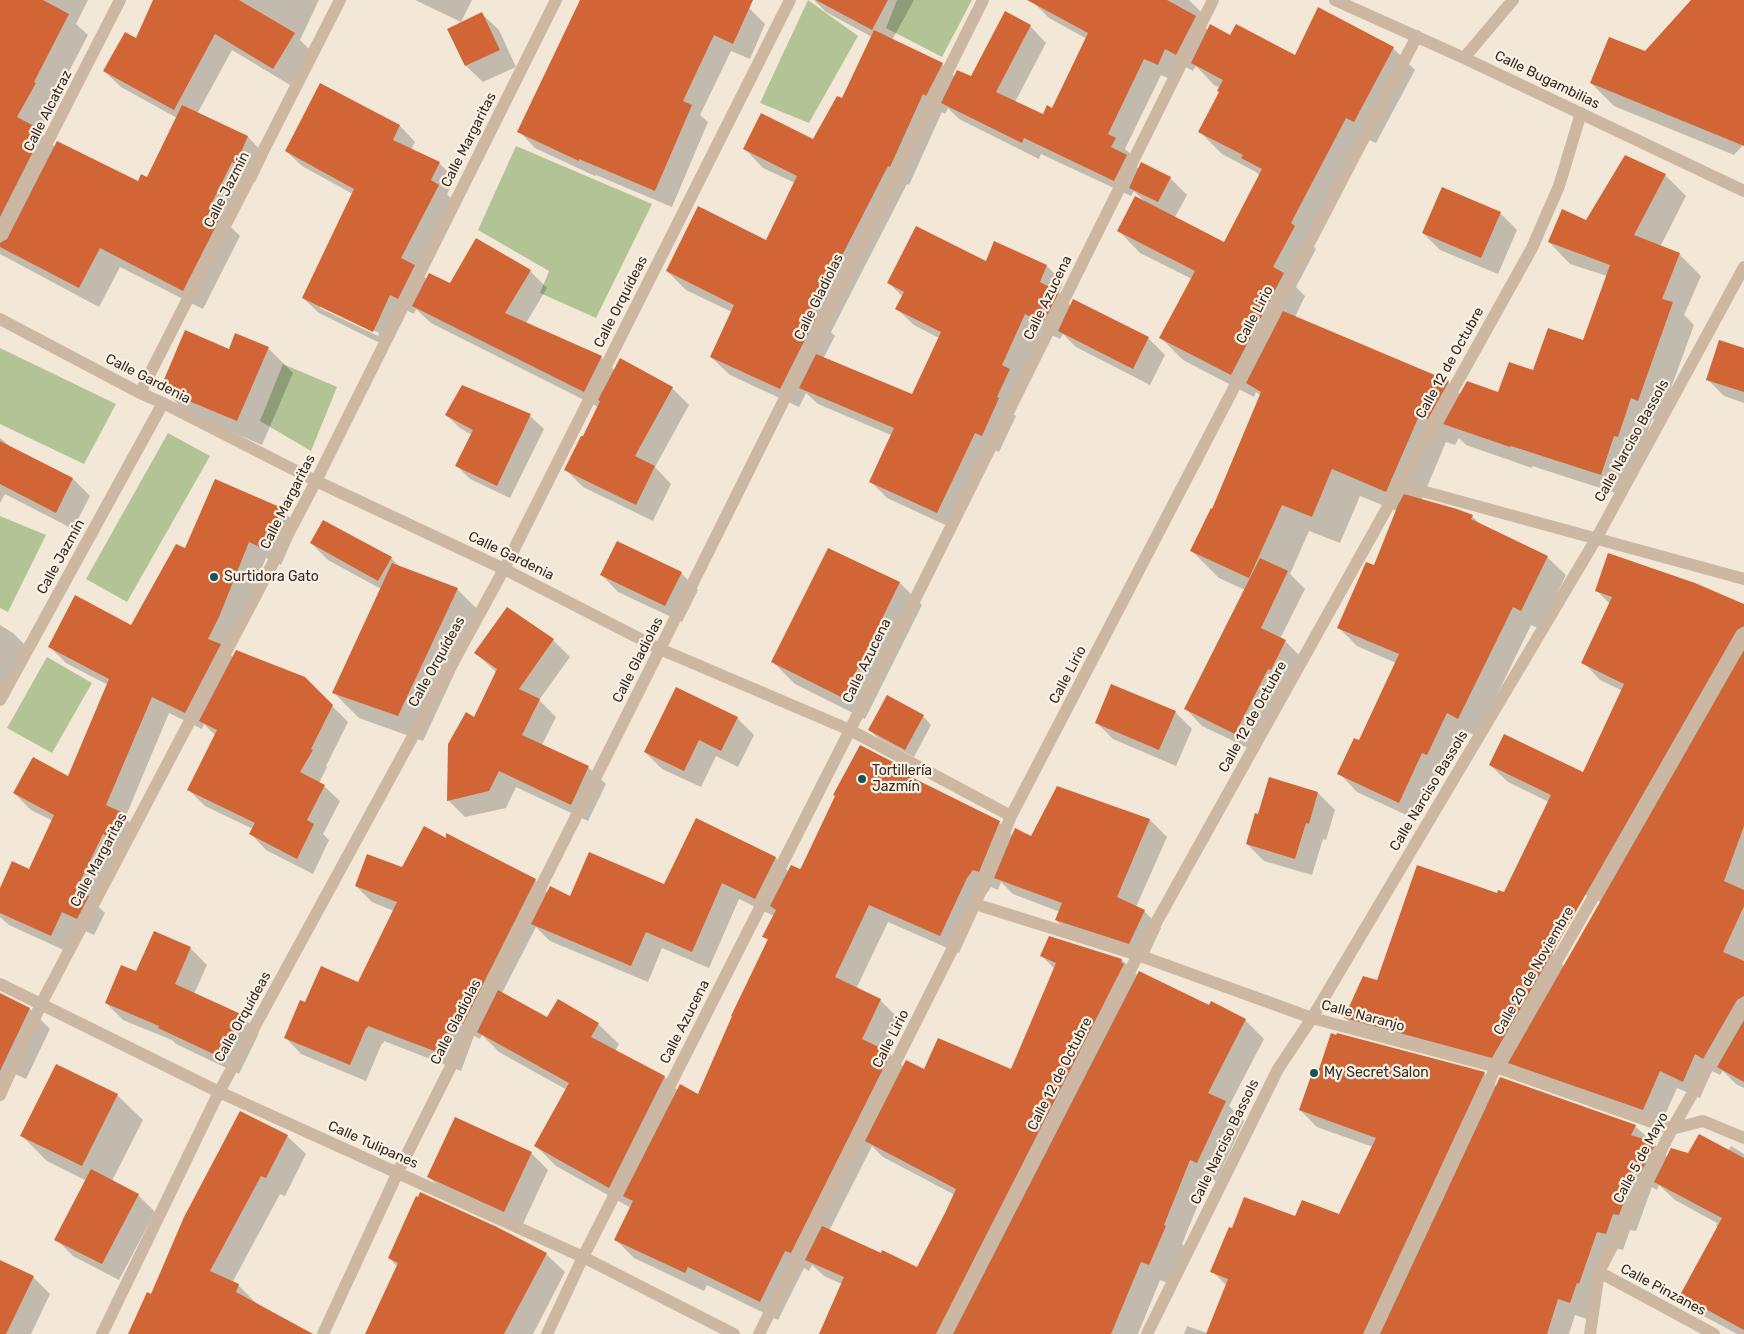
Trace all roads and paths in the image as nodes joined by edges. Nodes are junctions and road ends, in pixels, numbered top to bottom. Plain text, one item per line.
1 (120, 0) edge
2 (340, 0) edge
3 (556, 0) edge
4 (790, 0) edge
5 (983, 0) edge
6 (1213, 0) edge
7 (1514, 0) edge
8 (1341, 1) edge
9 (1417, 36) junction
10 (1464, 58) junction
11 (1581, 113) junction
12 (1744, 191) edge
13 (0, 235) edge
14 (1744, 267) edge
15 (0, 319) edge
16 (140, 393) junction
17 (163, 403) junction
18 (316, 481) junction
19 (1400, 485) junction
20 (1596, 539) junction
21 (504, 568) junction
22 (1744, 579) edge
23 (1744, 634) edge
24 (660, 649) junction
25 (0, 700) edge
26 (850, 730) junction
27 (1011, 816) junction
28 (975, 904) junction
29 (1138, 955) junction
30 (0, 984) edge
31 (41, 1004) junction
32 (1744, 1004) edge
33 (1312, 1018) junction
34 (1496, 1068) junction
35 (219, 1092) junction
36 (0, 1095) edge
37 (1672, 1129) junction
38 (1744, 1138) edge
39 (398, 1172) junction
40 (584, 1257) junction
41 (1599, 1272) junction
42 (102, 1334) edge
43 (323, 1334) edge
44 (547, 1334) edge
45 (734, 1334) edge
46 (760, 1334) edge
47 (944, 1334) edge
48 (1147, 1334) edge
49 (1372, 1334) edge
50 (1590, 1334) edge
51 (1714, 1334) edge

1 - 13 street, Calle Alcatraz
2 - 16 street, Calle Jazmín
3 - 18 street, Calle Margaritas
4 - 21 street, Calle Orquídeas
5 - 24 street, Calle Gladiolas
6 - 26 street, Calle Azucena
7 - 10 street
8 - 9 street, Calle Bugambilias
9 - 10 street, Calle Bugambilias
9 - 27 street, Calle Lirio
10 - 11 street, Calle Bugambilias
11 - 12 street, Calle Bugambilias
11 - 19 street, Calle 12 de Octubre
14 - 20 street, Calle Narciso Bassols
15 - 16 street, Calle Gardenia
16 - 17 street, Calle Gardenia
17 - 18 street, Calle Gardenia
17 - 25 street, Calle Jazmín
18 - 21 street, Calle Gardenia
18 - 31 street, Calle Margaritas
19 - 20 street
19 - 29 street, Calle 12 de Octubre
20 - 22 street
20 - 33 street, Calle Narciso Bassols
21 - 24 street, Calle Gardenia
21 - 35 street, Calle Orquídeas
23 - 34 street, Calle 20 de Noviembre
24 - 26 street, Calle Gardenia
24 - 39 street, Calle Gladiolas
26 - 27 street, Calle Gardenia
26 - 40 street, Calle Azucena
27 - 28 street, Calle Lirio
28 - 29 street, Calle Naranjo
28 - 46 street, Calle Lirio
29 - 33 street, Calle Naranjo
29 - 47 street, Calle 12 de Octubre
30 - 31 street, Calle Tulipanes
31 - 35 street, Calle Tulipanes
31 - 36 street, Calle Margaritas
32 - 37 street, Calle 5 de Mayo
33 - 34 street, Calle Naranjo
33 - 48 street, Calle Narciso Bassols
34 - 37 street, Calle Naranjo
34 - 49 street, Calle 20 de Noviembre
35 - 39 street, Calle Tulipanes
35 - 42 street, Calle Orquídeas
37 - 38 street
37 - 41 street, Calle 5 de Mayo
39 - 40 street, Calle Tulipanes
39 - 43 street, Calle Gladiolas
40 - 44 street, Calle Azucena
40 - 45 street, Calle Tulipanes
41 - 50 street, Calle 5 de Mayo
41 - 51 street, Calle Pinzanes

